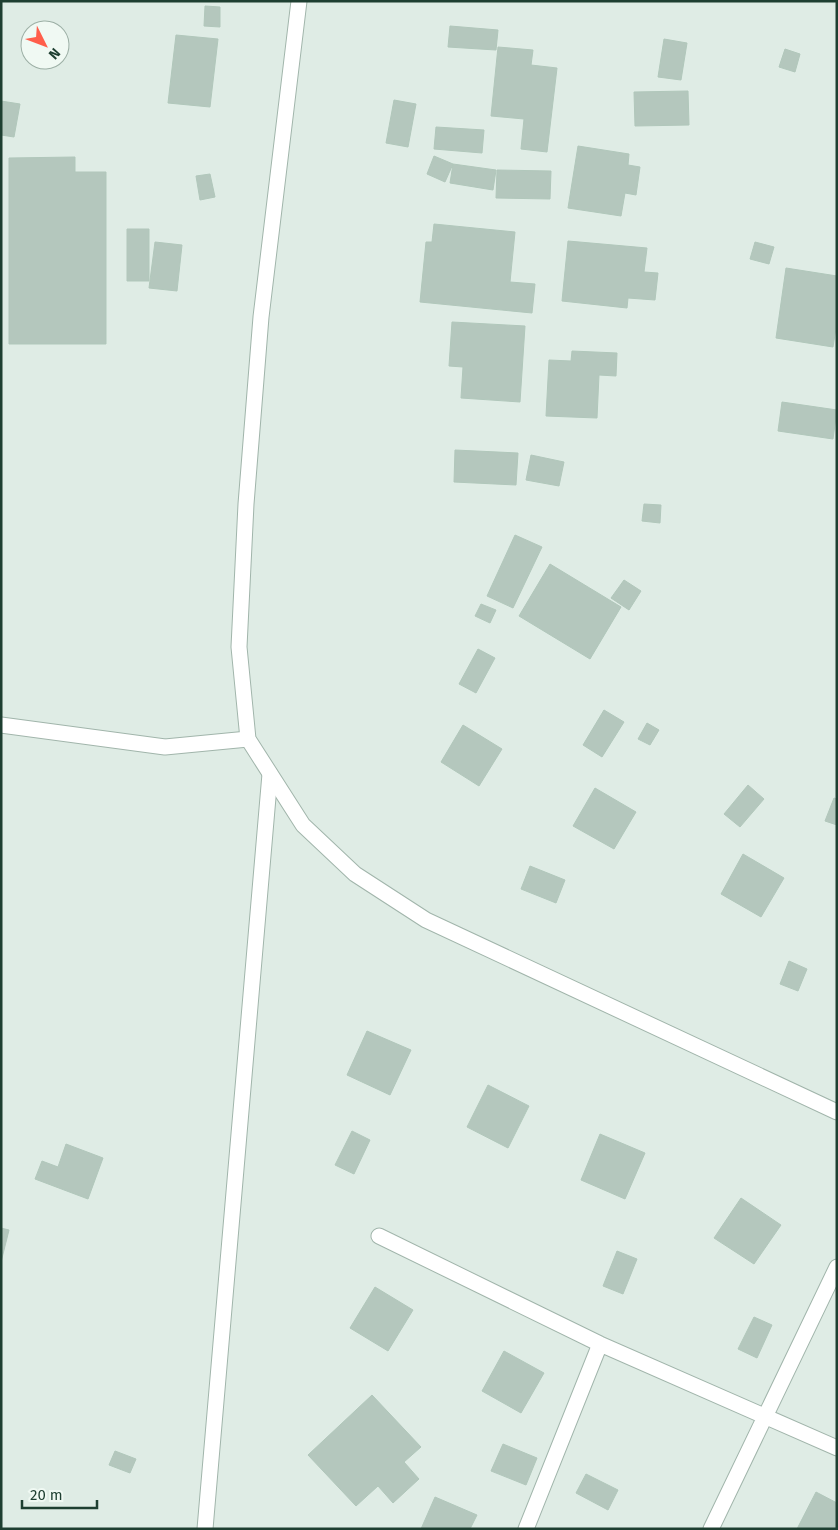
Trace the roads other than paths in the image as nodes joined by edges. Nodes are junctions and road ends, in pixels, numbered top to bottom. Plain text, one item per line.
1 (299, 1) edge
2 (1, 725) edge
3 (248, 739) junction
4 (270, 774) junction
5 (837, 1112) edge
6 (379, 1236) dead end
7 (837, 1267) edge
8 (600, 1344) junction
9 (765, 1416) junction
10 (837, 1448) edge
11 (205, 1529) edge
12 (526, 1529) edge
13 (711, 1529) edge

1 - 3 street
2 - 3 street
3 - 4 street
4 - 5 street
4 - 11 street
6 - 8 street
7 - 9 street
8 - 9 street
8 - 12 street
9 - 10 street
9 - 13 street

